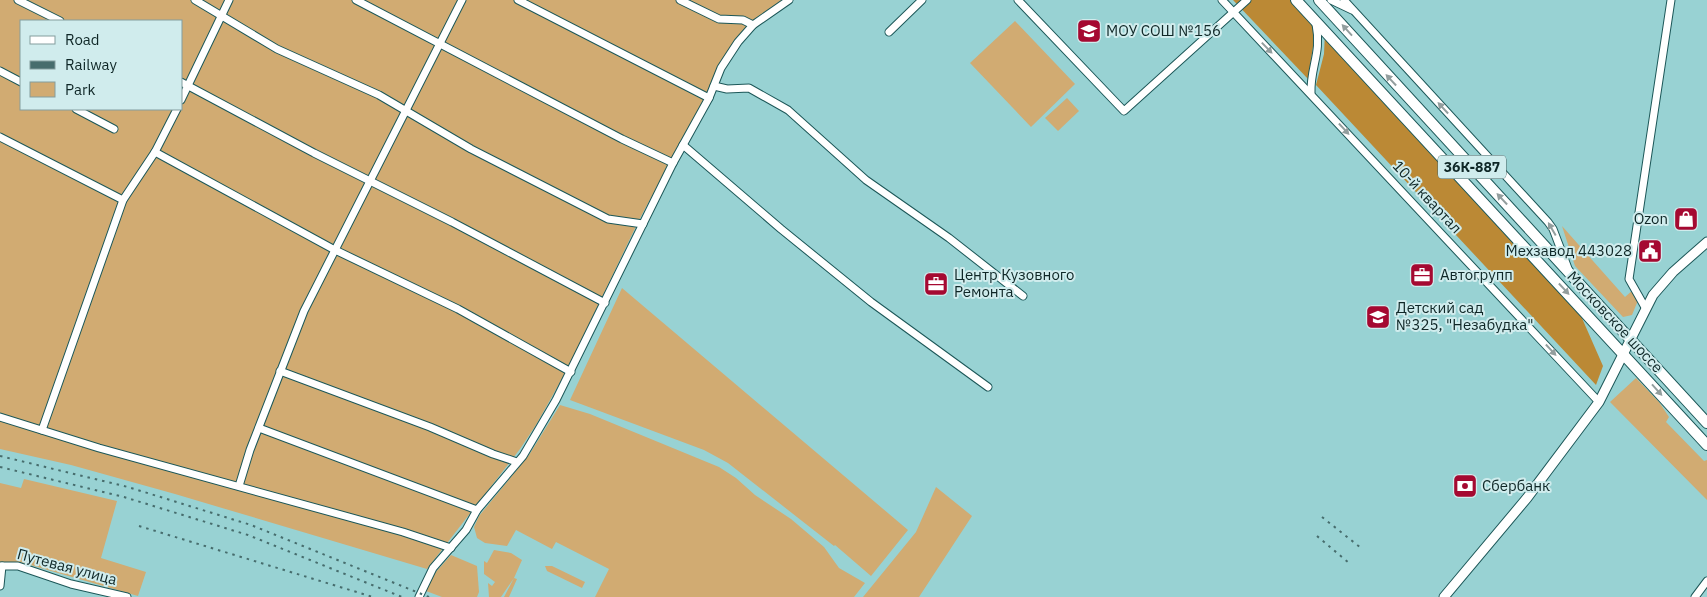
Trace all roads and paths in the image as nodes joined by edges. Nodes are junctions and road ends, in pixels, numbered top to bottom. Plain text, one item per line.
1 (18, 0) edge
2 (195, 0) edge
3 (229, 0) edge
4 (356, 0) edge
5 (462, 0) edge
6 (518, 0) edge
7 (680, 0) edge
8 (789, 0) edge
9 (922, 0) edge
10 (1018, 0) edge
11 (1222, 0) edge
12 (1247, 0) edge
13 (1296, 0) edge
14 (1319, 0) edge
15 (1331, 0) edge
16 (1344, 0) edge
17 (1671, 0) edge
18 (1354, 11) junction
19 (1233, 12) junction
20 (221, 14) junction
21 (58, 20) edge
22 (1316, 24) junction
23 (753, 25) junction
24 (889, 32) dead end
25 (440, 42) junction
26 (0, 72) edge
27 (20, 82) edge
28 (185, 84) edge
29 (714, 86) junction
30 (1311, 93) junction
31 (709, 98) junction
32 (78, 110) edge
33 (176, 110) edge
34 (405, 111) junction
35 (114, 129) dead end
36 (0, 137) edge
37 (683, 145) junction
38 (155, 152) junction
39 (673, 163) junction
40 (370, 181) junction
41 (123, 200) junction
42 (643, 224) junction
43 (1707, 242) edge
44 (333, 249) junction
45 (1570, 273) junction
46 (1023, 296) dead end
47 (604, 303) junction
48 (1646, 309) junction
49 (1631, 340) junction
50 (1624, 354) junction
51 (280, 371) junction
52 (571, 372) junction
53 (988, 387) dead end
54 (1599, 402) junction
55 (0, 410) edge
56 (0, 417) edge
57 (1707, 423) edge
58 (258, 428) junction
59 (42, 430) junction
60 (1707, 445) edge
61 (517, 462) junction
62 (239, 486) junction
63 (477, 510) junction
64 (451, 548) junction
65 (1, 566) edge
66 (1707, 581) edge
67 (0, 586) edge
68 (110, 595) edge
69 (127, 597) edge
70 (419, 597) edge
71 (1444, 597) edge
72 (1695, 597) edge

1 - 21 street
2 - 20 street
3 - 20 street
4 - 25 street
5 - 25 street
6 - 31 street
7 - 23 street
8 - 23 street
9 - 24 street
10 - 19 street
11 - 19 street, 10-й квартал
12 - 19 street
13 - 22 main road, Московское шоссе / 36К-887
45 -> 14 main road, Московское шоссе / 36К-887
15 - 18 street
16 - 18 street
17 - 48 street
45 -> 18 street
19 -> 30 street, 10-й квартал
20 - 28 street
20 - 34 street
22 - 30 street
22 -> 50 main road, Московское шоссе / 36К-887
23 - 29 street
25 - 34 street
25 - 39 street
26 - 27 street
28 - 40 street
29 - 31 street
29 - 46 street
30 -> 54 street, 10-й квартал
31 - 37 street
32 - 35 street
33 - 38 street
34 - 40 street
34 - 42 street
36 - 41 street
37 - 39 street
37 - 53 street
38 - 41 street
38 - 44 street
39 - 42 street
40 - 44 street
40 - 47 street
41 - 59 street
42 - 47 street
43 - 48 street
44 - 51 street
44 - 52 street
45 - 49 main road, Московское шоссе / 36К-887
47 - 52 street
48 - 49 street
49 - 50 street
49 - 57 main road, Московское шоссе / 36К-887
50 - 54 street
50 -> 60 main road, Московское шоссе / 36К-887
51 - 58 street
51 - 61 street
52 - 61 street
54 - 71 street
55 - 56 street
56 - 59 street
58 - 62 street
58 - 63 street
59 - 62 street
61 - 63 street
62 - 64 street
63 - 64 street
64 - 70 street
65 - 67 street
65 - 68 street, Путевая улица
66 - 72 street
68 - 69 street, Путевая улица

